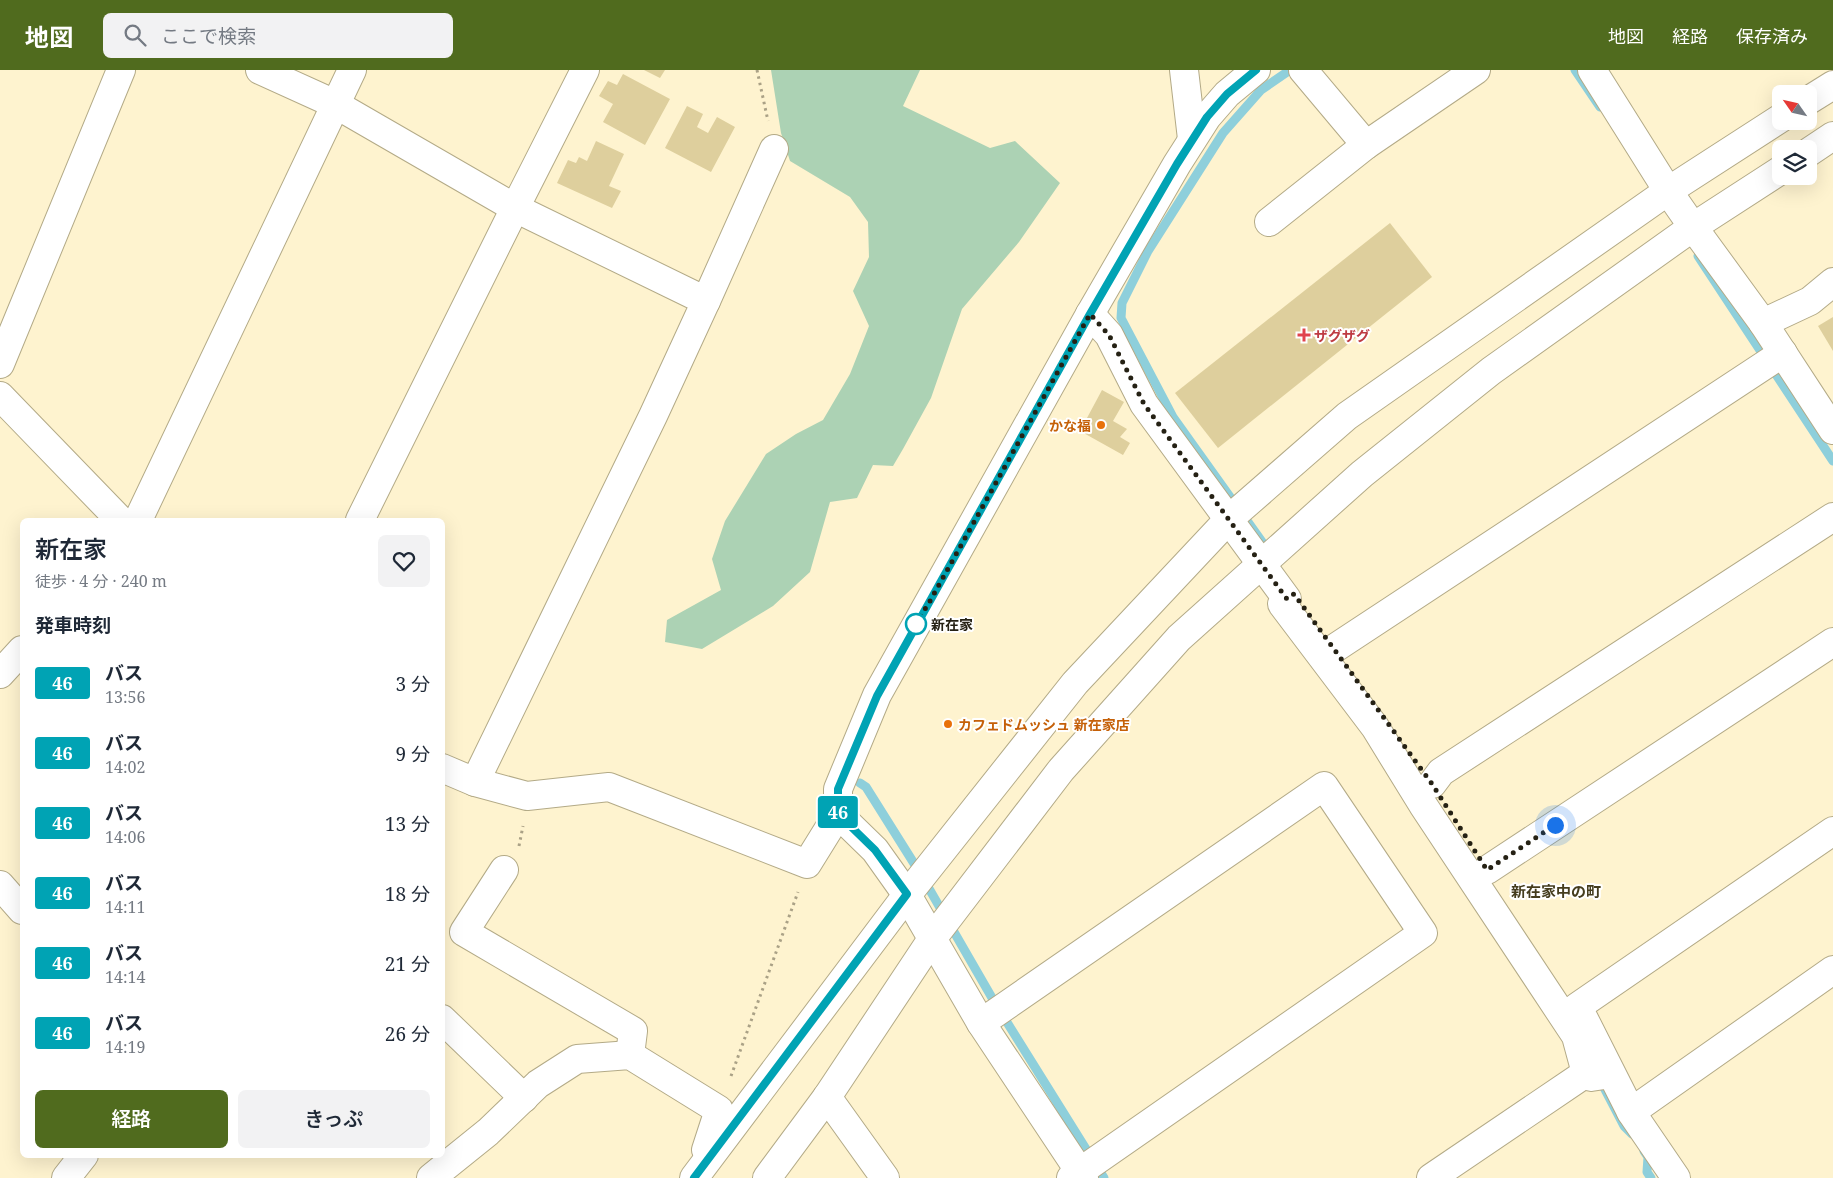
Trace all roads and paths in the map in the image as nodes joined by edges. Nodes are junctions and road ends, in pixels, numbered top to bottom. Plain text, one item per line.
1 (121, 70) edge
2 (260, 70) edge
3 (352, 70) edge
4 (585, 70) edge
5 (757, 70) edge
6 (1184, 70) edge
7 (1256, 70) edge
8 (1303, 70) edge
9 (1476, 70) edge
10 (1592, 70) edge
11 (1833, 84) edge
12 (1818, 94) edge
13 (335, 104) junction
14 (1772, 124) edge
15 (1833, 136) edge
16 (1192, 139) junction
17 (1366, 145) junction
18 (1817, 147) edge
19 (774, 148) joint
20 (1772, 176) edge
21 (1668, 191) junction
22 (515, 208) junction
23 (1269, 222) dead end
24 (1692, 227) junction
25 (1833, 282) edge
26 (706, 301) junction
27 (1090, 314) junction
28 (1763, 323) junction
29 (1783, 353) junction
30 (0, 364) edge
31 (0, 396) edge
32 (1833, 430) edge
33 (1833, 517) edge
34 (118, 518) edge
35 (139, 518) edge
36 (361, 518) edge
37 (1229, 519) junction
38 (1262, 564) junction
39 (1287, 599) junction
40 (1833, 642) edge
41 (1335, 648) junction
42 (20, 652) edge
43 (0, 674) edge
44 (445, 769) edge
45 (475, 782) junction
46 (1432, 784) junction
47 (527, 796) junction
48 (838, 814) junction
49 (1833, 831) edge
50 (808, 864) junction
51 (504, 870) joint
52 (1487, 870) junction
53 (907, 894) junction
54 (932, 939) junction
55 (1833, 970) edge
56 (1577, 1008) junction
57 (445, 1022) edge
58 (981, 1023) junction
59 (630, 1056) junction
60 (1598, 1075) junction
61 (827, 1097) junction
62 (524, 1098) junction
63 (720, 1110) junction
64 (1631, 1112) junction
65 (82, 1158) edge
66 (1085, 1170) edge
67 (774, 1175) edge
68 (696, 1176) edge
69 (66, 1178) edge
70 (431, 1178) edge
71 (885, 1178) edge
72 (1431, 1178) edge
73 (1676, 1178) edge

1 - 30 street
2 - 13 street
3 - 13 street
4 - 22 street
5 - 19 path
6 - 16 street
7 - 16 street
8 - 17 street
9 - 17 street
10 - 21 street
11 - 12 street
13 - 22 street
13 - 35 street
14 - 21 street
15 - 18 street
16 - 27 street
17 - 23 street
19 - 26 street
20 - 24 street
21 - 24 street
21 - 37 street
22 - 26 street
22 - 36 street
24 - 28 street
24 - 38 street
25 - 28 street
26 - 45 street
27 - 37 street
27 - 48 street
28 - 29 street
29 - 32 street
29 - 41 street
31 - 34 street
33 - 46 street
37 - 38 street
37 - 53 street
38 - 39 street
38 - 54 street
39 - 41 street
39 - 60 street
40 - 52 street
41 - 46 street
42 - 43 street
44 - 45 street
45 - 47 street
46 - 52 street
47 - 50 street
47 - 51 path
48 - 50 street
48 - 53 street
49 - 56 street
50 - 63 path
51 - 59 street
52 - 56 street
53 - 54 street
53 - 68 street
54 - 58 street
54 - 61 street
55 - 64 street
56 - 60 street
57 - 62 street
58 - 66 street
58 - 66 street
59 - 62 street
59 - 63 street
60 - 64 street
60 - 72 street
61 - 67 street
61 - 71 street
62 - 70 street
63 - 68 street
64 - 73 street
65 - 69 street

